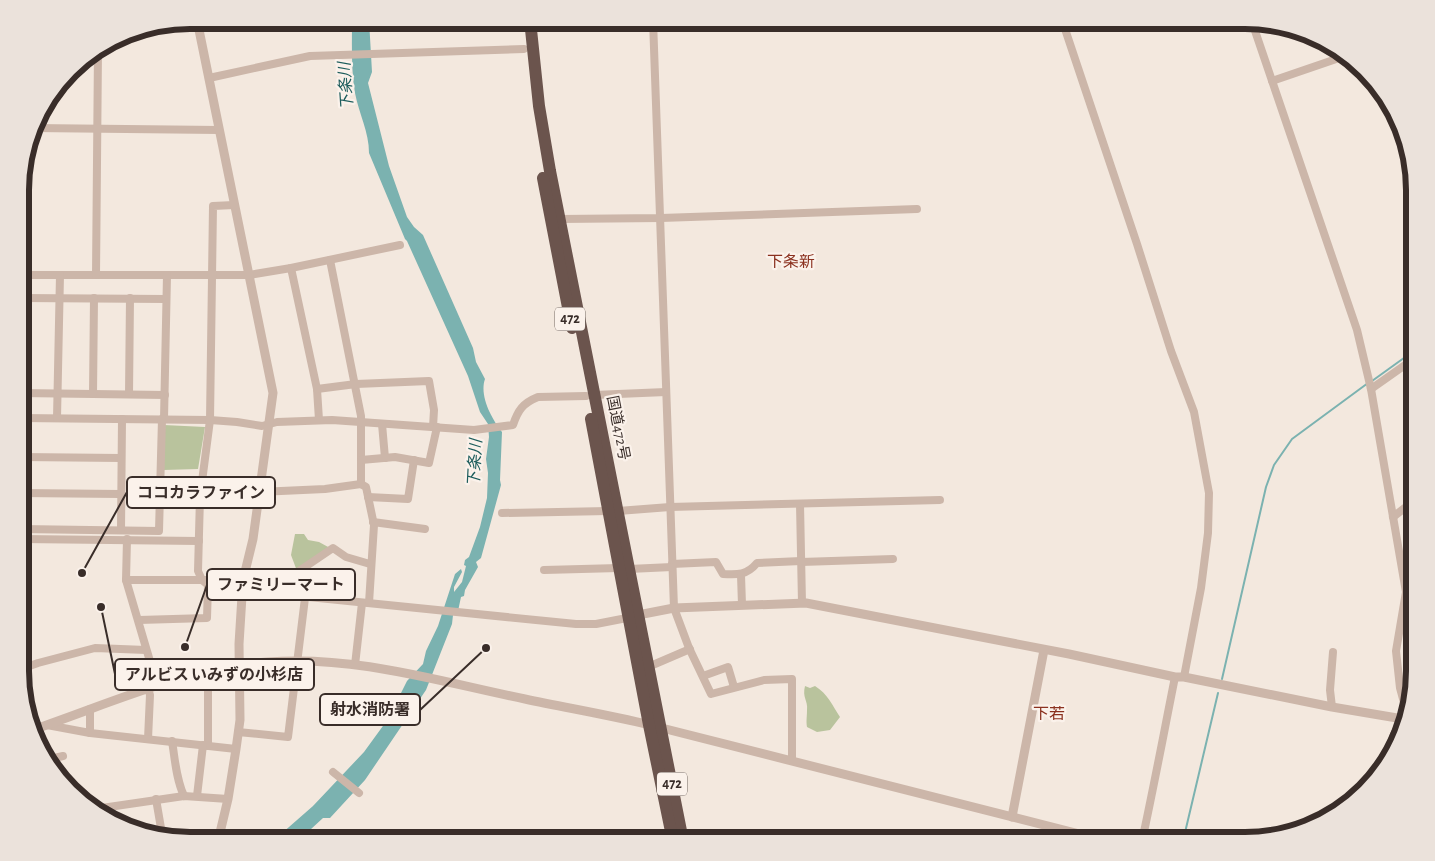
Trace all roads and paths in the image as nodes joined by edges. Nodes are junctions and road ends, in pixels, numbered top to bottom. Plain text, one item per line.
1 (199, 29) edge
2 (523, 29) edge
3 (531, 29) edge
4 (653, 29) edge
5 (1065, 29) edge
6 (1255, 29) edge
7 (524, 49) junction
8 (98, 58) edge
9 (1338, 58) edge
10 (209, 78) junction
11 (1272, 81) junction
12 (41, 128) edge
13 (97, 129) junction
14 (219, 130) junction
15 (234, 205) junction
16 (917, 209) dead end
17 (661, 218) junction
18 (560, 219) junction
19 (400, 245) dead end
20 (330, 260) junction
21 (292, 268) junction
22 (29, 275) edge
23 (60, 275) junction
24 (96, 275) junction
25 (167, 275) junction
26 (211, 275) junction
27 (249, 275) junction
28 (29, 298) edge
29 (59, 298) junction
30 (94, 298) junction
31 (130, 298) junction
32 (166, 299) junction
33 (1406, 364) edge
34 (356, 384) junction
35 (317, 389) junction
36 (1371, 389) junction
37 (666, 392) junction
38 (29, 393) edge
39 (58, 393) junction
40 (93, 394) junction
41 (129, 394) junction
42 (165, 395) junction
43 (590, 396) junction
44 (29, 418) edge
45 (57, 418) junction
46 (122, 418) junction
47 (163, 419) junction
48 (210, 420) junction
49 (319, 420) junction
50 (360, 421) junction
51 (269, 424) junction
52 (382, 424) junction
53 (435, 427) junction
54 (29, 456) edge
55 (121, 458) junction
56 (385, 458) junction
57 (361, 460) junction
58 (414, 460) junction
59 (361, 484) junction
60 (260, 490) junction
61 (29, 493) edge
62 (200, 493) junction
63 (120, 494) junction
64 (368, 498) junction
65 (940, 500) dead end
66 (800, 504) junction
67 (670, 507) junction
68 (1406, 507) edge
69 (613, 511) junction
70 (502, 513) dead end
71 (1393, 517) junction
72 (374, 522) junction
73 (29, 529) edge
74 (121, 530) junction
75 (425, 530) dead end
76 (29, 539) edge
77 (127, 539) junction
78 (198, 541) junction
79 (894, 559) dead end
80 (801, 561) junction
81 (370, 564) junction
82 (672, 565) junction
83 (624, 568) junction
84 (544, 570) dead end
85 (741, 575) junction
86 (126, 580) junction
87 (202, 580) junction
88 (243, 580) junction
89 (1406, 592) edge
90 (1406, 592) edge
91 (302, 598) junction
92 (365, 603) junction
93 (802, 603) junction
94 (742, 605) junction
95 (674, 608) junction
96 (633, 616) junction
97 (139, 620) junction
98 (690, 649) junction
99 (146, 650) junction
100 (1044, 650) junction
101 (1333, 652) dead end
102 (297, 661) junction
103 (355, 665) junction
104 (29, 666) edge
105 (239, 666) junction
106 (648, 667) junction
107 (208, 671) junction
108 (702, 676) junction
109 (1180, 677) junction
110 (241, 685) junction
111 (152, 686) junction
112 (294, 686) junction
113 (734, 687) junction
114 (1403, 700) edge
115 (1332, 707) junction
116 (90, 709) junction
117 (1399, 718) edge
118 (47, 725) junction
119 (655, 726) junction
120 (39, 728) edge
121 (238, 732) junction
122 (90, 733) junction
123 (148, 739) junction
124 (172, 741) junction
125 (206, 745) junction
126 (236, 749) junction
127 (63, 756) dead end
128 (54, 758) edge
129 (792, 761) junction
130 (334, 773) dead end
131 (359, 793) dead end
132 (184, 796) junction
133 (197, 796) junction
134 (156, 799) junction
135 (228, 799) junction
136 (104, 808) edge
137 (1012, 817) junction
138 (161, 830) edge
139 (220, 832) edge
140 (672, 832) edge
141 (681, 832) edge
142 (1071, 832) edge
143 (1144, 832) edge

1 - 10 street
2 - 7 highway, 国道472号 / 472
3 - 18 highway, 国道472号 / 472
4 - 17 street
5 - 109 street
6 - 11 street
7 - 10 street
7 - 43 highway, 国道472号 / 472
8 - 13 street
9 - 11 street
10 - 14 street
11 - 36 street
12 - 13 street
13 - 14 street
13 - 24 street
14 - 15 street
15 - 26 street
15 - 27 street
16 - 17 street
17 - 18 street
17 - 37 street
18 - 43 highway, 国道472号 / 472
19 - 20 street
20 - 21 street
20 - 34 street
21 - 27 street
21 - 35 street
22 - 23 street
23 - 24 street
23 - 29 street
24 - 25 street
25 - 26 street
25 - 32 street
26 - 27 street
26 - 48 street
27 - 51 street
28 - 29 street
29 - 30 street
29 - 39 street
30 - 31 street
30 - 40 street
31 - 32 street
31 - 41 street
32 - 42 street
33 - 36 street
34 - 35 street
34 - 50 street
34 - 53 street
35 - 49 street
36 - 71 street
37 - 43 street
37 - 67 street
38 - 39 street
39 - 40 street
39 - 45 street
40 - 41 street
41 - 42 street
42 - 47 street
43 - 53 street
43 - 69 highway, 国道472号 / 472
44 - 45 street
45 - 46 street
46 - 47 street
46 - 55 street
47 - 48 street
47 - 74 street
48 - 51 street
48 - 62 street
49 - 50 street
49 - 51 street
50 - 52 street
50 - 57 street
51 - 60 street
52 - 53 street
52 - 56 street
53 - 58 street
54 - 55 street
55 - 63 street
56 - 57 street
56 - 58 street
57 - 59 street
58 - 64 street
59 - 60 street
59 - 64 street
60 - 62 street
60 - 88 street
61 - 63 street
62 - 78 street
63 - 74 street
64 - 72 street
65 - 66 street
66 - 67 street
66 - 80 street
67 - 69 street
67 - 82 street
68 - 71 street
69 - 70 street
69 - 83 highway, 国道472号 / 472
71 - 90 street
72 - 75 street
72 - 81 street
73 - 74 street
76 - 77 street
77 - 78 street
77 - 86 street
78 - 87 street
79 - 80 street
80 - 85 street
80 - 93 street
81 - 91 street
81 - 92 street
82 - 83 street
82 - 85 street
82 - 95 street
83 - 84 street
83 - 96 highway, 国道472号 / 472
85 - 94 street
86 - 87 street
86 - 97 street
87 - 88 street
87 - 97 street
88 - 91 street
88 - 105 street
89 - 114 street
91 - 92 street
91 - 102 street
92 - 96 street
92 - 103 street
93 - 94 street
93 - 100 street
94 - 95 street
95 - 96 street
95 - 98 street
96 - 106 highway, 国道472号 / 472
96 - 119 highway, 国道472号 / 472
97 - 99 street
98 - 106 street
98 - 108 street
99 - 104 street
99 - 111 street
100 - 109 street
100 - 137 street
101 - 115 street
102 - 103 street
102 - 105 street
102 - 112 street
103 - 119 street
105 - 107 street
105 - 110 street
106 - 119 highway, 国道472号 / 472
107 - 111 street
107 - 125 street
108 - 113 street
108 - 113 street
109 - 115 street
109 - 143 street
110 - 112 street
110 - 121 street
111 - 116 street
111 - 123 street
112 - 121 street
113 - 129 street
115 - 117 street
116 - 118 street
116 - 122 street
118 - 120 street
118 - 122 street
119 - 129 street
119 - 140 highway, 国道472号 / 472
119 - 141 highway, 国道472号 / 472
121 - 126 street
122 - 123 street
123 - 124 street
124 - 125 street
124 - 132 street
125 - 126 street
125 - 133 street
126 - 135 street
127 - 128 street
129 - 137 street
130 - 131 street
132 - 133 street
132 - 134 street
133 - 135 street
134 - 136 street
134 - 138 street
135 - 139 street
137 - 142 street

